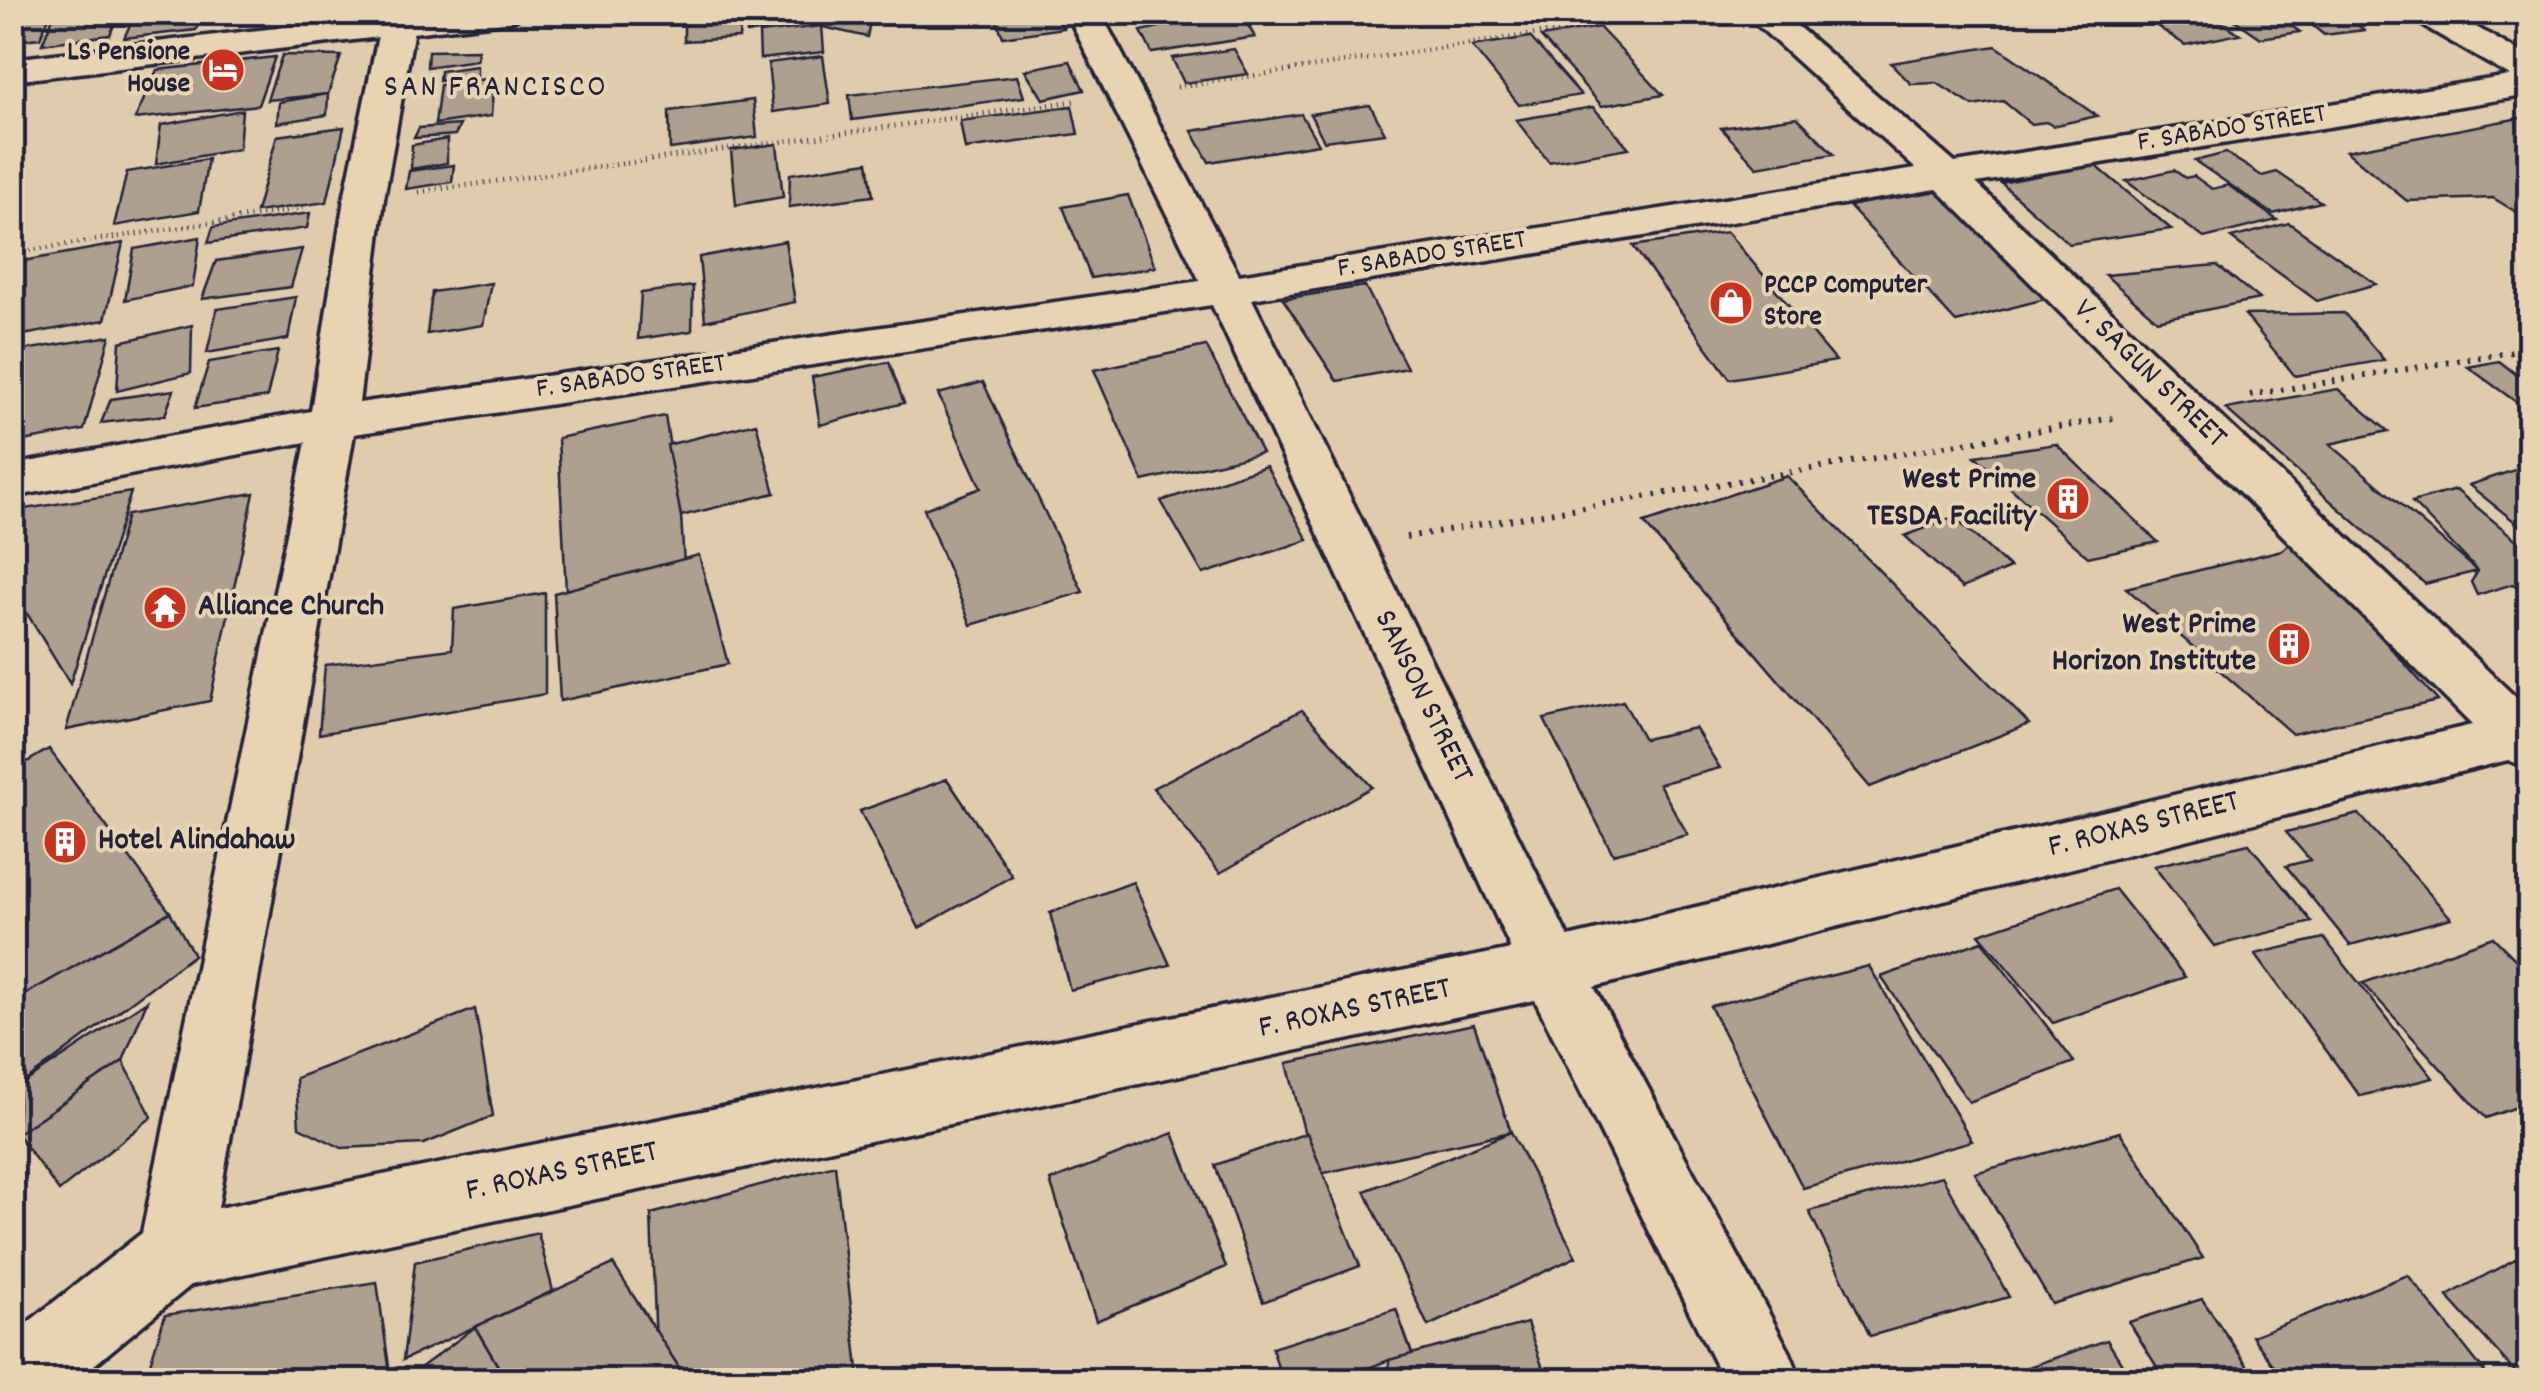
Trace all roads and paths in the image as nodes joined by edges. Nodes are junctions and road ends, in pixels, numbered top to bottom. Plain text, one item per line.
1 (505, 12) edge
2 (1082, 12) edge
3 (1686, 12) edge
4 (1760, 12) edge
5 (2424, 12) edge
6 (399, 19) edge
7 (12, 70) edge
8 (2530, 73) edge
9 (2530, 84) edge
10 (1124, 94) junction
11 (1944, 174) junction
12 (364, 200) junction
13 (12, 253) edge
14 (1226, 290) junction
15 (2530, 349) edge
16 (2182, 406) junction
17 (333, 422) junction
18 (12, 481) edge
19 (1349, 546) junction
20 (2526, 739) edge
21 (1552, 970) junction
22 (174, 1252) junction
23 (17, 1380) edge
24 (1763, 1380) edge

1 - 6 street
2 - 10 street, SANSON STREET
3 - 10 path
4 - 11 street, V. SAGUN STREET
5 - 8 street
6 - 7 street
6 - 12 street
9 - 11 street, F. SABADO STREET
10 - 12 path
10 - 14 street, SANSON STREET
11 - 14 street, F. SABADO STREET
11 - 16 street, V. SAGUN STREET
12 - 13 path
12 - 17 street
14 - 17 street, F. SABADO STREET
14 - 19 street, SANSON STREET
15 - 16 path
16 - 19 path
16 - 20 street, V. SAGUN STREET
17 - 18 street, F. SABADO STREET
17 - 22 street
19 - 21 street, SANSON STREET
20 - 21 street, F. ROXAS STREET
21 - 22 street, F. ROXAS STREET
21 - 24 street, SANSON STREET
22 - 23 street

